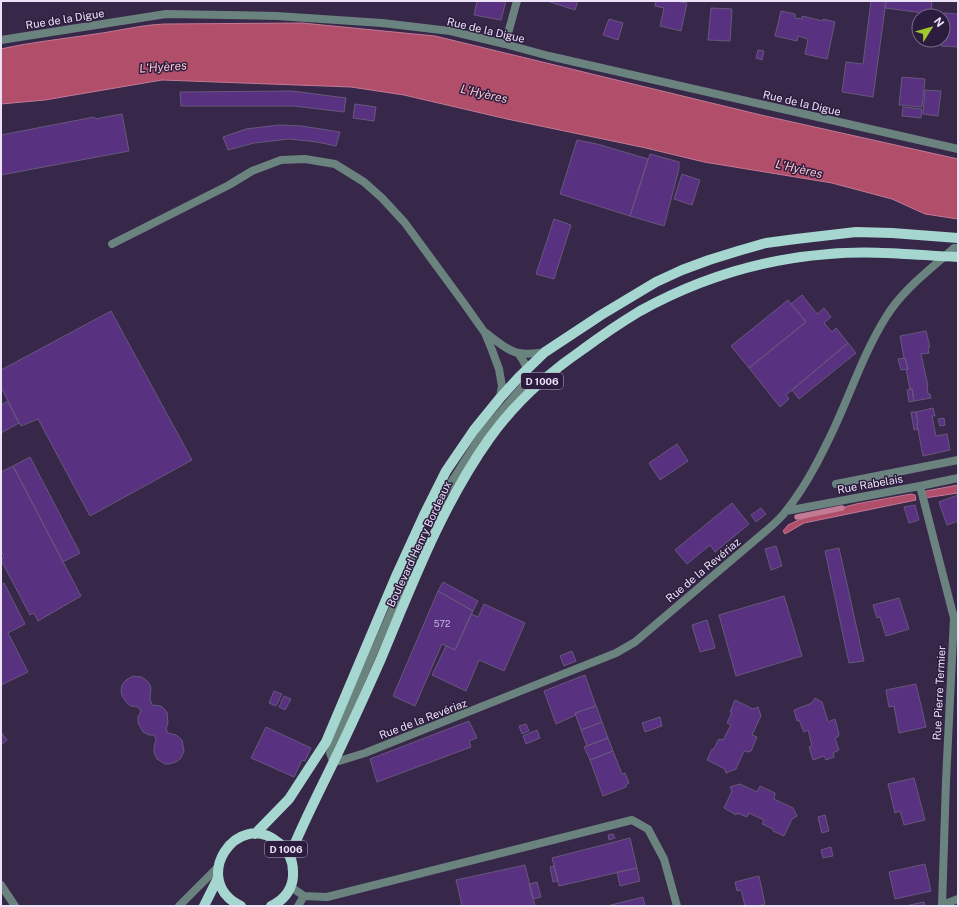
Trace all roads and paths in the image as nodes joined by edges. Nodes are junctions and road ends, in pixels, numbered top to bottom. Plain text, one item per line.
1 (517, 1) edge
2 (1, 40) edge
3 (505, 44) junction
4 (958, 149) edge
5 (958, 238) edge
6 (112, 244) dead end
7 (958, 248) edge
8 (945, 256) junction
9 (958, 257) edge
10 (485, 333) junction
11 (545, 352) junction
12 (518, 353) junction
13 (527, 369) junction
14 (500, 398) junction
15 (958, 460) edge
16 (958, 478) edge
17 (836, 484) dead end
18 (920, 486) junction
19 (786, 511) junction
20 (424, 515) junction
21 (439, 524) junction
22 (956, 618) edge
23 (335, 760) junction
24 (255, 834) junction
25 (290, 855) junction
26 (218, 867) junction
27 (218, 878) junction
28 (1, 885) edge
29 (290, 887) junction
30 (304, 896) junction
31 (958, 899) edge
32 (942, 905) edge
33 (15, 906) edge
34 (179, 906) edge
35 (204, 906) edge
36 (241, 906) edge
37 (272, 906) edge
38 (298, 906) edge
39 (677, 906) edge

1 - 3 street
2 - 3 street, Rue de la Digue
3 - 4 street, Rue de la Digue
5 - 11 main road, Boulevard Henry Bordeaux / D 1006
6 - 10 street
7 - 8 street, Rue de la Revériaz
8 - 9 main road, D 1006
8 - 19 street, Rue de la Revériaz
8 - 21 main road, Boulevard Henry Bordeaux / D 1006
10 - 12 street
10 - 14 street
11 - 12 street
11 - 13 main road, Boulevard Henry Bordeaux / D 1006
12 - 13 street
13 - 14 main road, Boulevard Henry Bordeaux / D 1006
13 - 21 street
14 - 20 main road, Boulevard Henry Bordeaux / D 1006
15 - 17 street
16 - 18 street, Rue Rabelais
18 - 19 street, Rue Rabelais
18 - 22 street, Rue Pierre Termier
19 - 23 street, Rue de la Revériaz
20 - 23 street, Boulevard Henry Bordeaux
20 - 24 main road, Boulevard Henry Bordeaux / D 1006
21 - 23 main road, Boulevard Henry Bordeaux / D 1006
22 - 32 street, Rue Pierre Termier
23 - 25 main road, Boulevard Henry Bordeaux / D 1006
24 - 25 main road, D 1006
24 - 26 main road, Boulevard Henry Bordeaux / D 1006
25 - 29 main road, D 1006
26 - 27 main road, Boulevard Henry Bordeaux / D 1006
26 - 34 street
27 - 35 main road, Boulevard Henry Bordeaux / D 1006
27 - 36 main road, Boulevard Henry Bordeaux / D 1006
28 - 33 street
29 - 30 street
29 - 37 main road, D 1006
30 - 38 street
30 - 39 street
31 - 32 street

